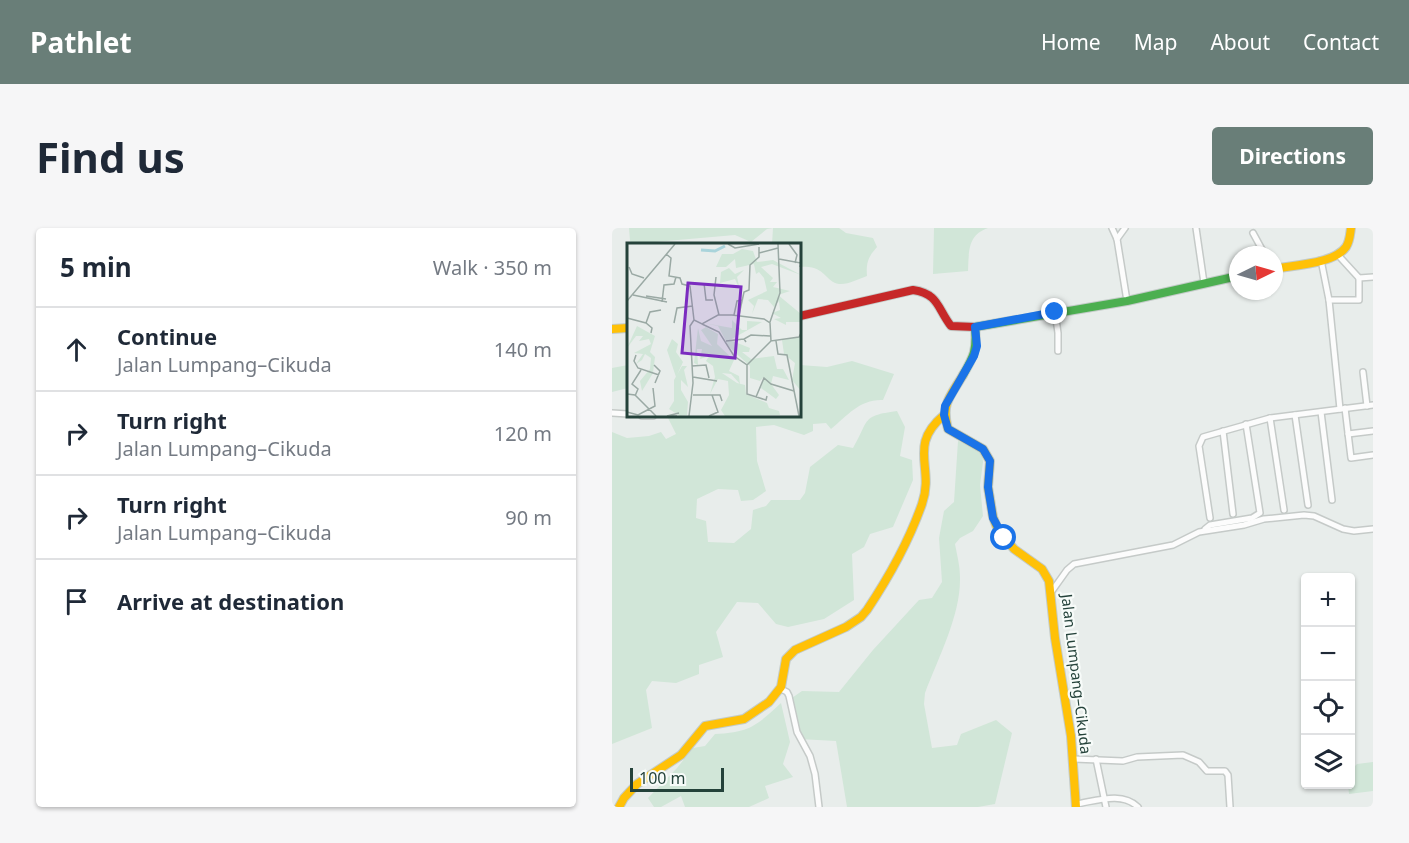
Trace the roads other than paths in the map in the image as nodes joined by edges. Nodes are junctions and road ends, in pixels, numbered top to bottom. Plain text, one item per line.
1 (1112, 228) edge
2 (1125, 228) edge
3 (1196, 228) edge
4 (1351, 228) edge
5 (1253, 233) dead end
6 (1117, 239) junction
7 (1260, 246) edge
8 (1338, 255) junction
9 (1321, 260) junction
10 (1283, 266) edge
11 (1373, 277) edge
12 (1229, 278) edge
13 (1359, 278) junction
14 (1204, 283) junction
15 (1329, 300) junction
16 (1127, 301) junction
17 (1055, 312) junction
18 (801, 316) edge
19 (975, 327) junction
20 (627, 328) edge
21 (612, 329) edge
22 (1058, 351) dead end
23 (1363, 372) dead end
24 (1370, 406) edge
25 (1343, 409) junction
26 (1321, 412) junction
27 (612, 413) edge
28 (627, 414) edge
29 (944, 415) junction
30 (1295, 415) junction
31 (1270, 418) junction
32 (1246, 424) junction
33 (1222, 431) junction
34 (1373, 431) edge
35 (1348, 434) junction
36 (1373, 455) edge
37 (1332, 500) dead end
38 (1308, 505) dead end
39 (1284, 510) dead end
40 (1233, 514) dead end
41 (1210, 518) dead end
42 (1373, 529) edge
43 (1204, 530) junction
44 (1052, 591) junction
45 (781, 689) junction
46 (1074, 759) junction
47 (1096, 759) junction
48 (1104, 800) junction
49 (1076, 805) edge
50 (620, 807) edge
51 (819, 807) edge
52 (1106, 807) edge
53 (1138, 807) edge
54 (1230, 807) edge

1 - 6 street
2 - 6 street
3 - 14 street
4 - 8 street
5 - 7 street
6 - 16 street
8 - 9 street
8 - 13 street
9 - 10 street
9 - 15 street
11 - 13 street
12 - 14 street
13 - 15 street
14 - 16 street
15 - 25 street
16 - 17 street
17 - 19 street
17 - 22 street
18 - 19 street
19 - 29 street
20 - 21 street
23 - 24 street
24 - 25 street
25 - 26 street
25 - 35 street
26 - 30 street
26 - 37 street
27 - 28 street
29 - 44 street, Jalan Lumpang–Cikuda
29 - 45 street
30 - 31 street
30 - 38 street
31 - 32 street
31 - 39 street
32 - 33 street
32 - 43 street
33 - 40 street
33 - 41 street
34 - 35 street
35 - 36 street
42 - 43 street
43 - 44 street
44 - 46 street, Jalan Lumpang–Cikuda
45 - 50 street
45 - 51 street
46 - 47 street
46 - 49 street, Jalan Lumpang–Cikuda
47 - 48 street
47 - 54 street
48 - 49 street
48 - 52 street
48 - 53 street

